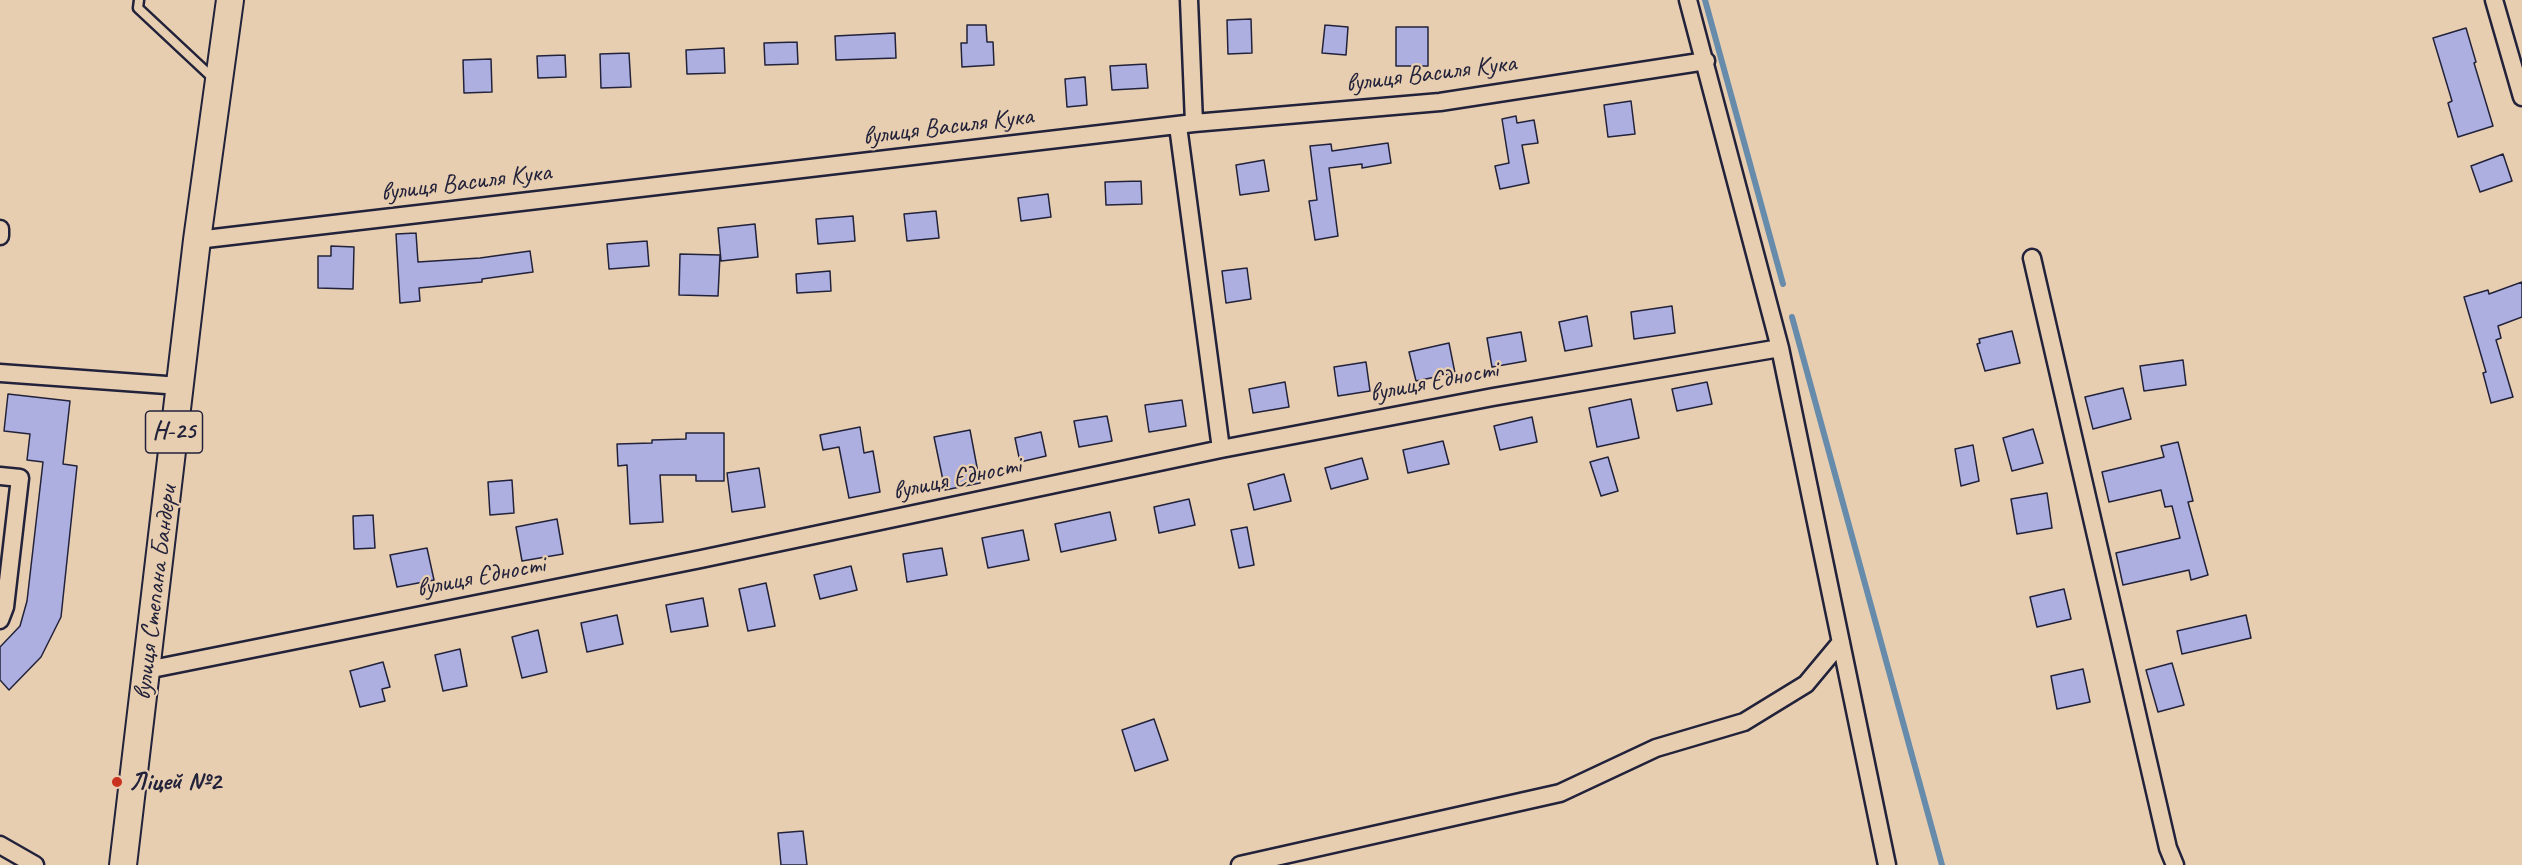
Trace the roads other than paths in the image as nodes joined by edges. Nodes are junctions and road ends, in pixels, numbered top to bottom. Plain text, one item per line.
1 (139, 0) edge
2 (230, 0) edge
3 (1189, 0) edge
4 (1688, 0) edge
5 (2494, 0) edge
6 (1706, 61) junction
7 (218, 84) junction
8 (2522, 97) edge
9 (1186, 124) junction
10 (0, 229) edge
11 (0, 236) edge
12 (197, 240) junction
13 (2032, 258) dead end
14 (1780, 348) junction
15 (0, 373) edge
16 (180, 386) junction
17 (1221, 448) junction
18 (0, 476) edge
19 (0, 620) edge
20 (1840, 642) junction
21 (147, 670) junction
22 (0, 845) edge
23 (2169, 857) edge
24 (34, 865) edge
25 (123, 865) edge
26 (1240, 865) edge
27 (1887, 865) edge
28 (2175, 865) edge

1 - 7 lane
2 - 7 main road, вулиця Степана Бандери / Н-25
3 - 9 street
4 - 6 street
5 - 8 street
6 - 9 street, вулиця Василя Кука
6 - 14 street
7 - 12 main road, вулиця Степана Бандери / Н-25
9 - 12 street, вулиця Василя Кука
9 - 17 street
10 - 11 street
12 - 16 main road, вулиця Степана Бандери / Н-25
13 - 23 street
14 - 17 street, вулиця Єдності
14 - 20 street
15 - 16 street
16 - 21 main road, вулиця Степана Бандери / Н-25
17 - 21 street, вулиця Єдності
18 - 19 street
20 - 26 street
20 - 27 street
21 - 25 main road, вулиця Степана Бандери / Н-25
22 - 24 street
23 - 28 street

